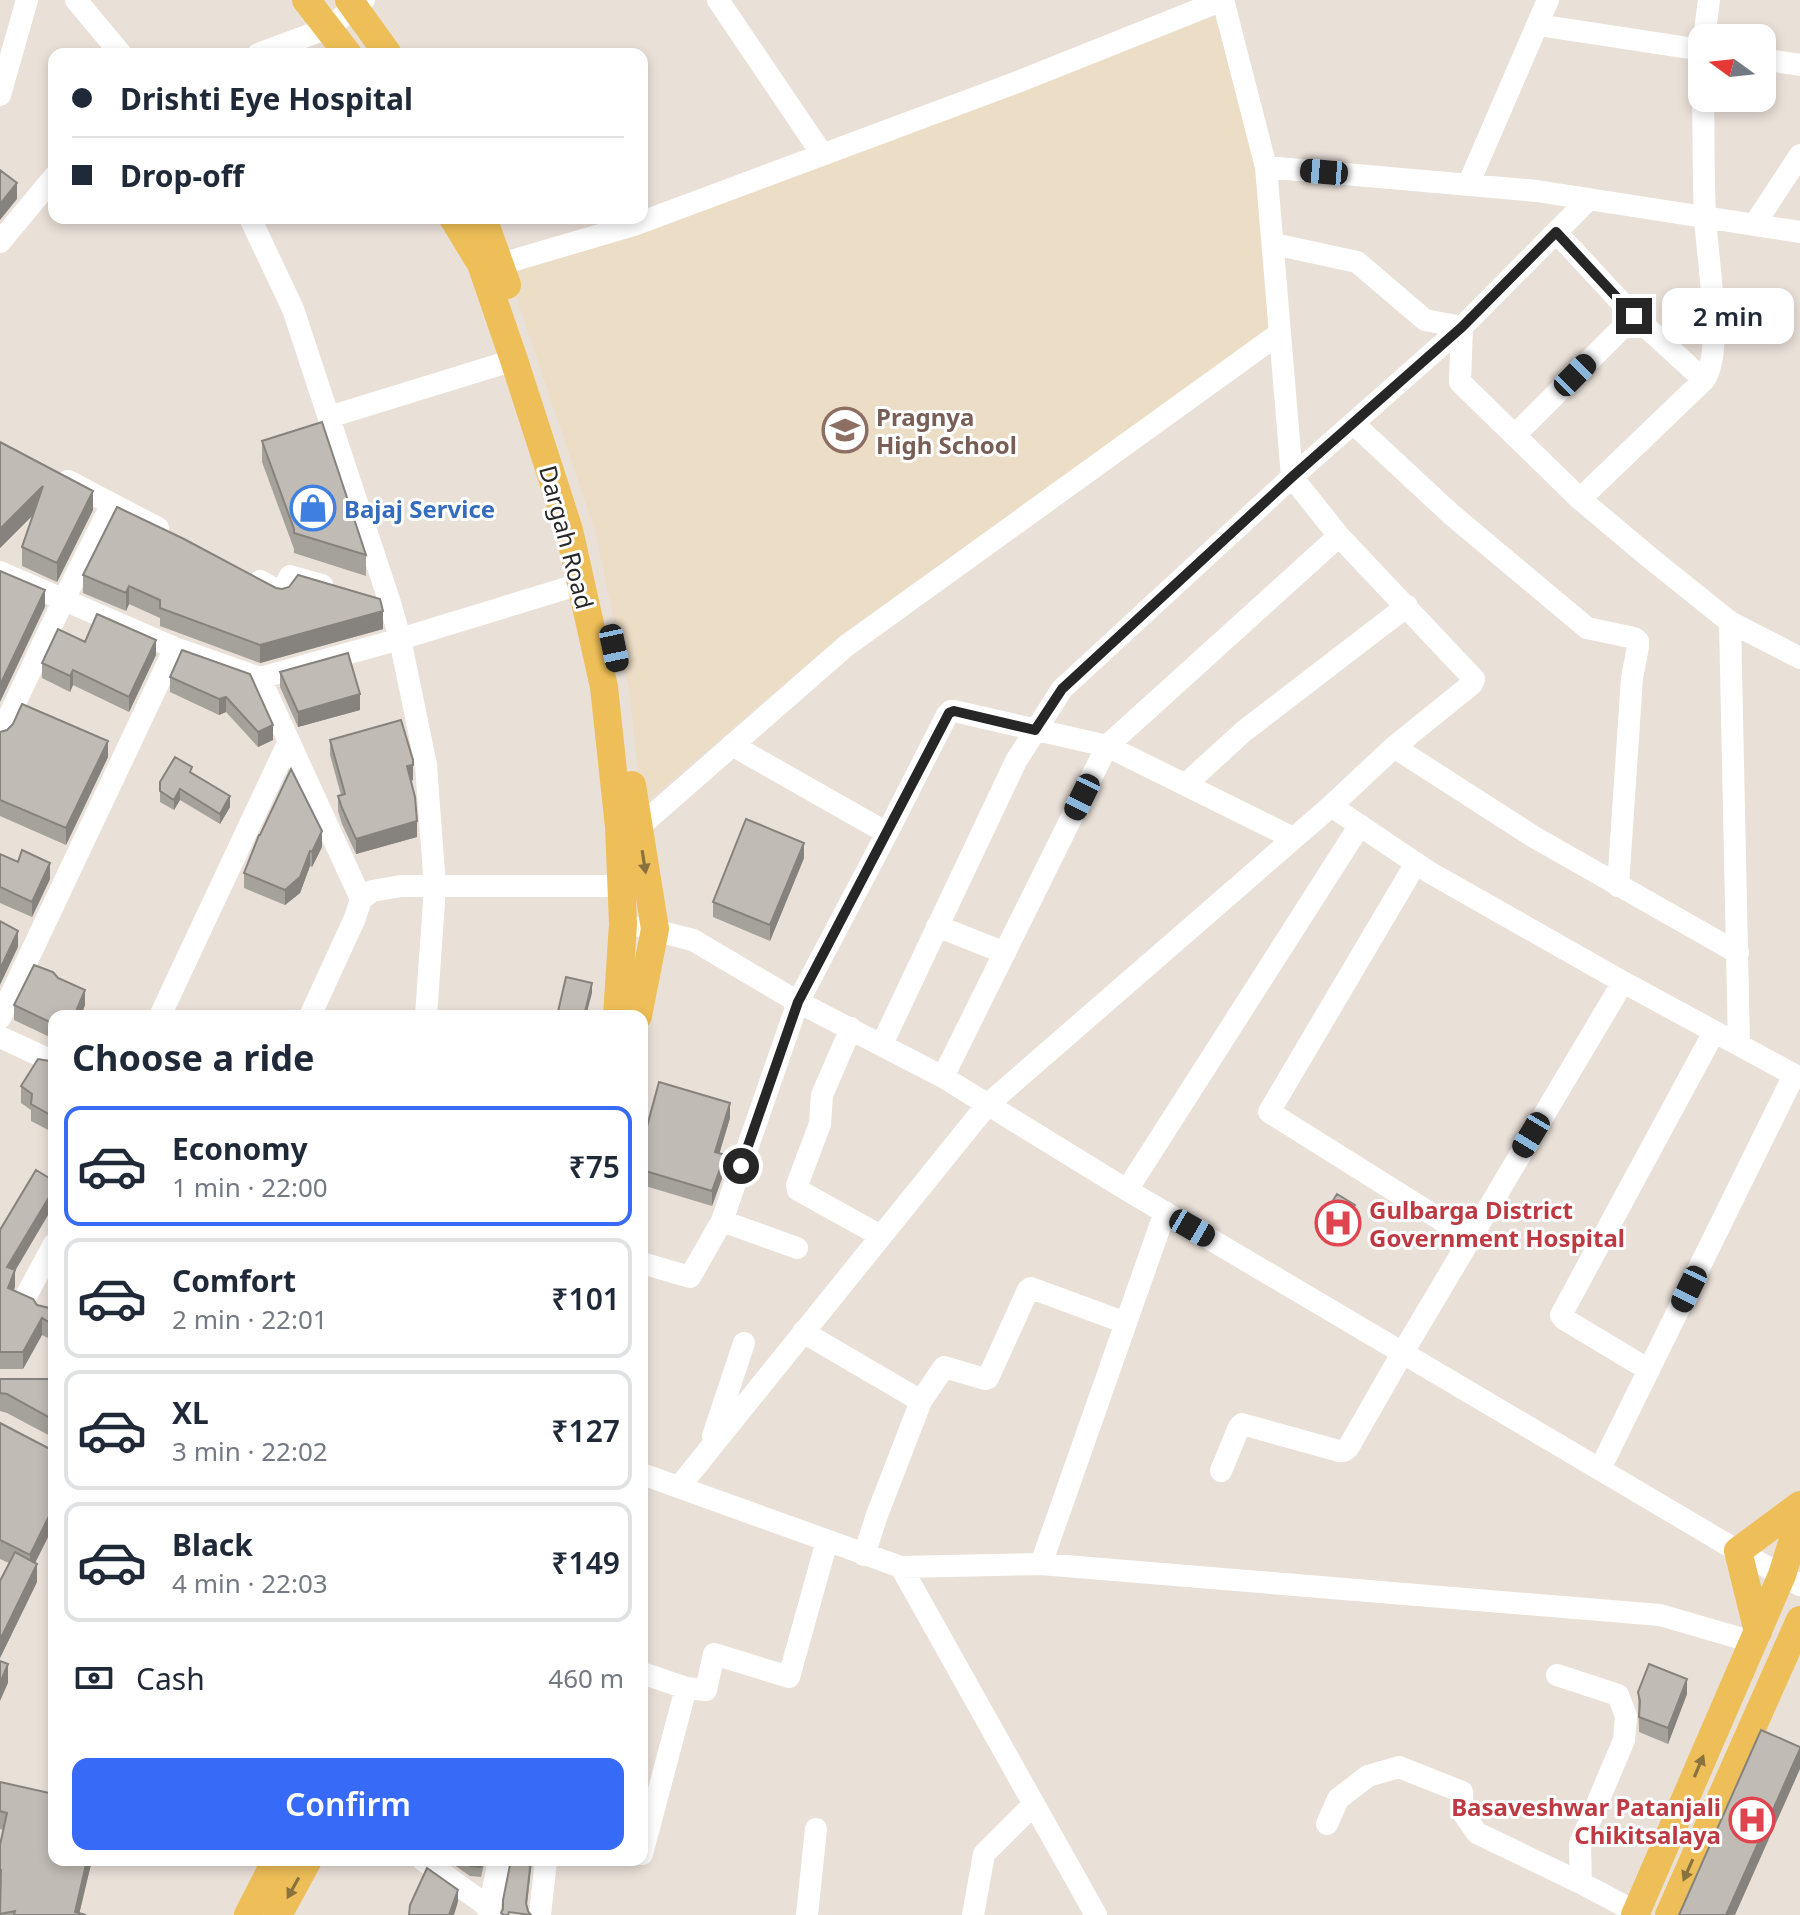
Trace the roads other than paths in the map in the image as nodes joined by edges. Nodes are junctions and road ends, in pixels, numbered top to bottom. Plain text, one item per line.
1 (27, 0) edge
2 (76, 0) edge
3 (306, 0) edge
4 (718, 0) edge
5 (1223, 0) edge
6 (1548, 0) edge
7 (1709, 0) edge
8 (356, 2) edge
9 (1706, 24) edge
10 (1538, 25) junction
11 (328, 28) junction
12 (116, 48) edge
13 (274, 48) edge
14 (343, 48) edge
15 (384, 48) edge
16 (1688, 48) edge
17 (1776, 61) edge
18 (1800, 65) edge
19 (0, 95) edge
20 (1703, 112) edge
21 (822, 154) junction
22 (1800, 155) edge
23 (1266, 167) junction
24 (48, 184) edge
25 (1468, 185) junction
26 (1589, 199) junction
27 (1705, 217) junction
28 (648, 220) edge
29 (253, 224) edge
30 (457, 224) edge
31 (485, 224) edge
32 (637, 224) edge
33 (1754, 225) junction
34 (1556, 232) junction
35 (1800, 232) edge
36 (0, 242) edge
37 (1274, 244) junction
38 (501, 264) junction
39 (1634, 316) junction
40 (1462, 327) junction
41 (1280, 333) junction
42 (514, 360) junction
43 (1704, 380) junction
44 (329, 417) junction
45 (1353, 423) junction
46 (1515, 435) junction
47 (56, 474) edge
48 (1292, 477) junction
49 (1580, 499) junction
50 (112, 504) junction
51 (1339, 536) junction
52 (183, 541) edge
53 (239, 571) edge
54 (0, 572) edge
55 (580, 584) junction
56 (64, 599) junction
57 (391, 606) junction
58 (1407, 606) junction
59 (1730, 622) junction
60 (400, 639) junction
61 (175, 648) junction
62 (1800, 658) edge
63 (260, 678) junction
64 (1035, 730) junction
65 (0, 735) edge
66 (289, 741) junction
67 (732, 745) junction
68 (1107, 746) junction
69 (1394, 747) junction
70 (1186, 784) junction
71 (1331, 806) junction
72 (1360, 825) junction
73 (639, 827) junction
74 (887, 833) junction
75 (1293, 838) junction
76 (1416, 863) junction
77 (621, 886) junction
78 (1618, 886) junction
79 (435, 887) junction
80 (361, 899) junction
81 (623, 924) junction
82 (937, 926) junction
83 (655, 929) junction
84 (1005, 953) junction
85 (1738, 953) junction
86 (1623, 982) junction
87 (798, 1002) junction
88 (163, 1010) edge
89 (313, 1010) edge
90 (426, 1010) edge
91 (617, 1010) edge
92 (639, 1010) edge
93 (0, 1018) edge
94 (851, 1028) junction
95 (1714, 1032) junction
96 (0, 1037) edge
97 (882, 1044) junction
98 (1739, 1045) junction
99 (48, 1059) edge
100 (943, 1077) junction
101 (1797, 1077) edge
102 (987, 1105) junction
103 (1127, 1190) junction
104 (1165, 1212) junction
105 (722, 1221) junction
106 (881, 1236) junction
107 (1470, 1238) junction
108 (797, 1248) dead end
109 (48, 1255) edge
110 (648, 1265) edge
111 (26, 1296) edge
112 (1126, 1323) junction
113 (803, 1332) junction
114 (744, 1343) dead end
115 (1403, 1352) junction
116 (1649, 1370) junction
117 (921, 1401) junction
118 (707, 1452) junction
119 (1600, 1469) junction
120 (1221, 1471) dead end
121 (648, 1476) edge
122 (679, 1487) junction
123 (1800, 1505) edge
124 (1800, 1517) edge
125 (827, 1541) junction
126 (1738, 1551) junction
127 (864, 1555) junction
128 (1041, 1564) junction
129 (901, 1567) junction
130 (1791, 1580) edge
131 (1800, 1620) edge
132 (1755, 1637) junction
133 (1791, 1653) edge
134 (648, 1675) edge
135 (1557, 1675) dead end
136 (686, 1688) junction
137 (1034, 1804) junction
138 (1327, 1824) dead end
139 (816, 1829) dead end
140 (648, 1831) edge
141 (273, 1866) edge
142 (305, 1866) edge
143 (431, 1866) edge
144 (498, 1866) edge
145 (545, 1866) edge
146 (1581, 1883) junction
147 (490, 1913) edge
148 (1636, 1914) edge
149 (248, 1915) edge
150 (278, 1915) edge
151 (540, 1915) edge
152 (807, 1915) edge
153 (973, 1915) edge
154 (1096, 1915) edge
155 (1669, 1915) edge

1 - 19 street
2 - 12 street
3 - 11 main road
4 - 21 street
5 - 21 street
5 - 23 street
6 - 10 street
7 - 9 street
8 - 11 street
8 - 15 main road
10 - 16 street
10 - 25 street
11 - 13 street
11 - 14 main road
17 - 18 street
20 - 27 street
21 - 28 street
22 - 33 street
23 - 25 street
23 - 37 street
24 - 36 street
25 - 26 street
26 - 27 street
26 - 34 street
27 - 33 street
27 - 43 street
29 - 44 street
30 - 42 main road, Dargah Road
31 - 38 main road, Dargah Road
32 - 38 street
33 - 35 street
34 - 39 street
34 - 40 street
37 - 40 street
37 - 41 street
38 - 73 main road, Dargah Road
39 - 43 street
39 - 46 street
40 - 45 street
40 - 46 street
41 - 48 street
41 - 67 street
42 - 44 street
42 - 55 main road, Dargah Road
43 - 49 street
44 - 57 street
45 - 48 street
45 - 78 street
46 - 49 street
47 - 50 street
48 - 51 street
48 - 64 street
49 - 59 street
50 - 52 street
50 - 56 street
51 - 58 street
51 - 68 street
53 - 57 street
54 - 56 street
55 - 60 street
55 - 77 main road, Dargah Road
56 - 61 street
56 - 65 street
57 - 60 street
58 - 69 street
58 - 70 street
59 - 62 street
59 - 85 street
60 - 63 street
60 - 79 street
61 - 63 street
61 - 93 street
63 - 66 street
64 - 68 street
64 - 74 street
64 - 82 street
66 - 80 street
66 - 88 street
67 - 73 street
67 - 74 street
68 - 70 street
68 - 84 street
69 - 71 street
69 - 78 street
70 - 75 street
71 - 72 street
71 - 75 street
72 - 76 street
72 - 103 street
73 -> 83 main road, Dargah Road
74 - 87 street
75 - 102 street
76 - 86 street
76 - 107 street
77 - 79 street
77 - 81 main road, Dargah Road
78 - 85 street
79 - 80 street
79 - 90 street
80 - 89 street
81 - 83 street
81 - 91 main road, Dargah Road
82 - 84 street
82 - 97 street
83 - 87 street
83 - 92 main road, Dargah Road
84 - 100 street
85 - 98 street
86 - 95 street
86 - 107 street
87 - 94 street
87 - 105 street
94 - 97 street
94 - 106 street
95 - 98 street
95 - 116 street
96 - 99 street
97 - 100 street
98 - 101 street
100 - 102 street
101 - 116 street
102 - 103 street
102 - 106 street
103 - 104 street
104 - 112 street
104 - 115 street
105 - 108 street
105 - 110 street
106 - 113 street
107 - 115 street
109 - 111 street
112 - 117 street
112 - 128 street
113 - 117 street
113 - 118 street
114 - 118 street
115 - 119 street
115 - 120 street
116 - 119 street
117 - 127 street
118 - 122 street
119 - 126 street
121 - 122 street
122 - 125 street
123 - 126 main road
124 - 130 main road
125 - 127 street
125 - 136 street
126 - 130 street
126 - 132 main road
127 - 129 street
128 - 129 street
128 - 132 street
129 - 137 street
130 - 132 main road
131 - 133 main road
148 -> 132 main road
133 -> 155 main road
134 - 136 street
135 - 146 street
136 - 140 street
137 - 153 street
137 - 154 street
138 - 146 street
139 - 152 street
141 - 149 main road
142 -> 150 main road
143 - 147 street
144 - 147 street
145 - 151 street
146 - 148 street

